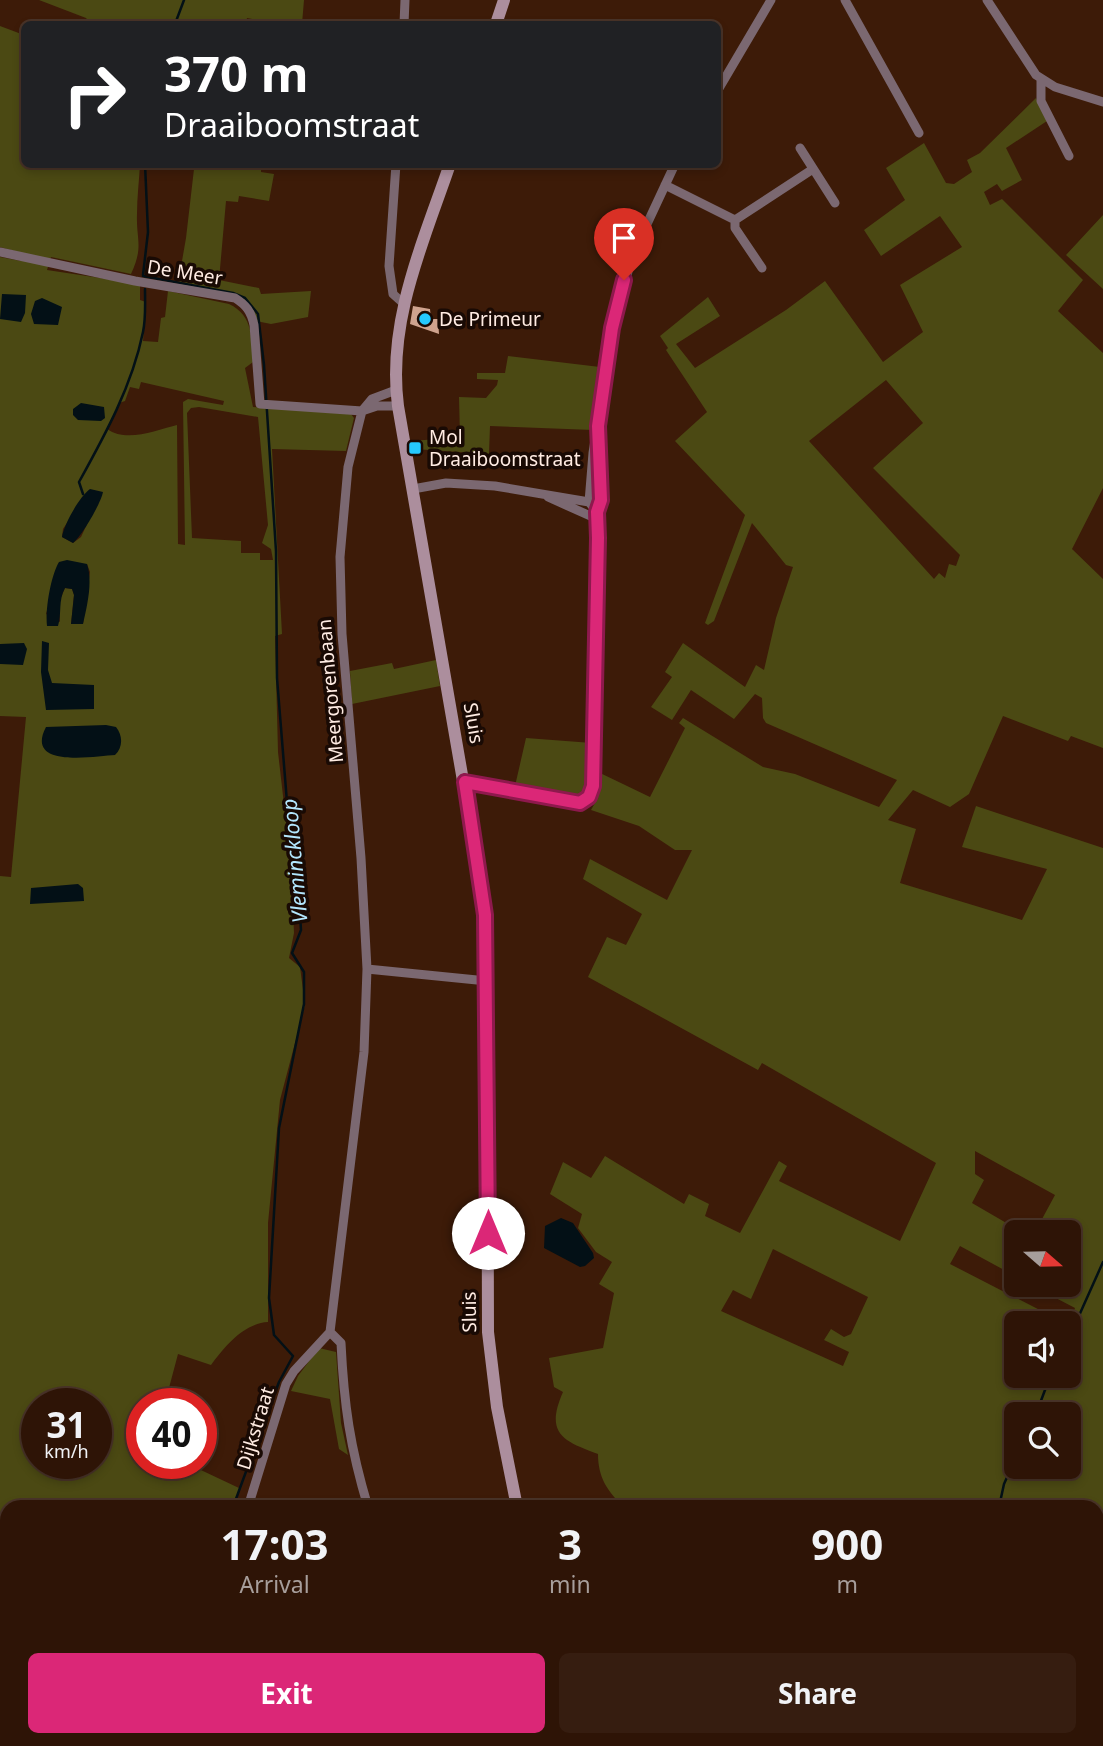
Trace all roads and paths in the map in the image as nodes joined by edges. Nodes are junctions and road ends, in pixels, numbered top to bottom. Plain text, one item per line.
1 (405, 0) edge
2 (504, 0) edge
3 (771, 0) edge
4 (845, 0) edge
5 (987, 0) edge
6 (404, 21) edge
7 (497, 21) edge
8 (1041, 80) junction
9 (721, 85) edge
10 (1103, 102) edge
11 (919, 133) dead end
12 (800, 148) dead end
13 (1069, 156) dead end
14 (396, 168) edge
15 (449, 168) edge
16 (673, 168) edge
17 (813, 169) junction
18 (665, 185) junction
19 (835, 203) dead end
20 (736, 220) junction
21 (0, 252) edge
22 (762, 268) dead end
23 (403, 303) junction
24 (396, 390) junction
25 (398, 405) junction
26 (362, 411) junction
27 (598, 426) junction
28 (413, 489) junction
29 (547, 496) junction
30 (589, 502) junction
31 (597, 515) junction
32 (465, 782) junction
33 (367, 970) junction
34 (487, 981) junction
35 (330, 1332) junction
36 (250, 1500) edge
37 (366, 1500) edge
38 (516, 1500) edge

1 - 6 street
2 - 7 street
3 - 9 street
4 - 11 street
5 - 8 street
8 - 10 street
8 - 13 street
12 - 17 street
14 - 23 street
15 - 23 street, Sluis
16 - 18 street
17 - 19 street
17 - 20 street
18 - 20 street
18 - 27 street
20 - 22 street
21 - 26 street, De Meer
23 - 24 street, Sluis
24 - 25 street, Sluis
24 - 26 street
25 - 26 street
25 - 28 street, Sluis
26 - 33 street, Meergorenbaan
27 - 30 street
27 - 31 street
28 - 29 street
28 - 32 street, Sluis
29 - 30 street
29 - 31 street
30 - 31 street
31 - 32 street
32 - 34 street, Sluis
33 - 34 street
33 - 35 street, Meergorenbaan
34 - 38 street, Sluis
35 - 36 street, Dijkstraat
35 - 37 street, Meergorenbaan

